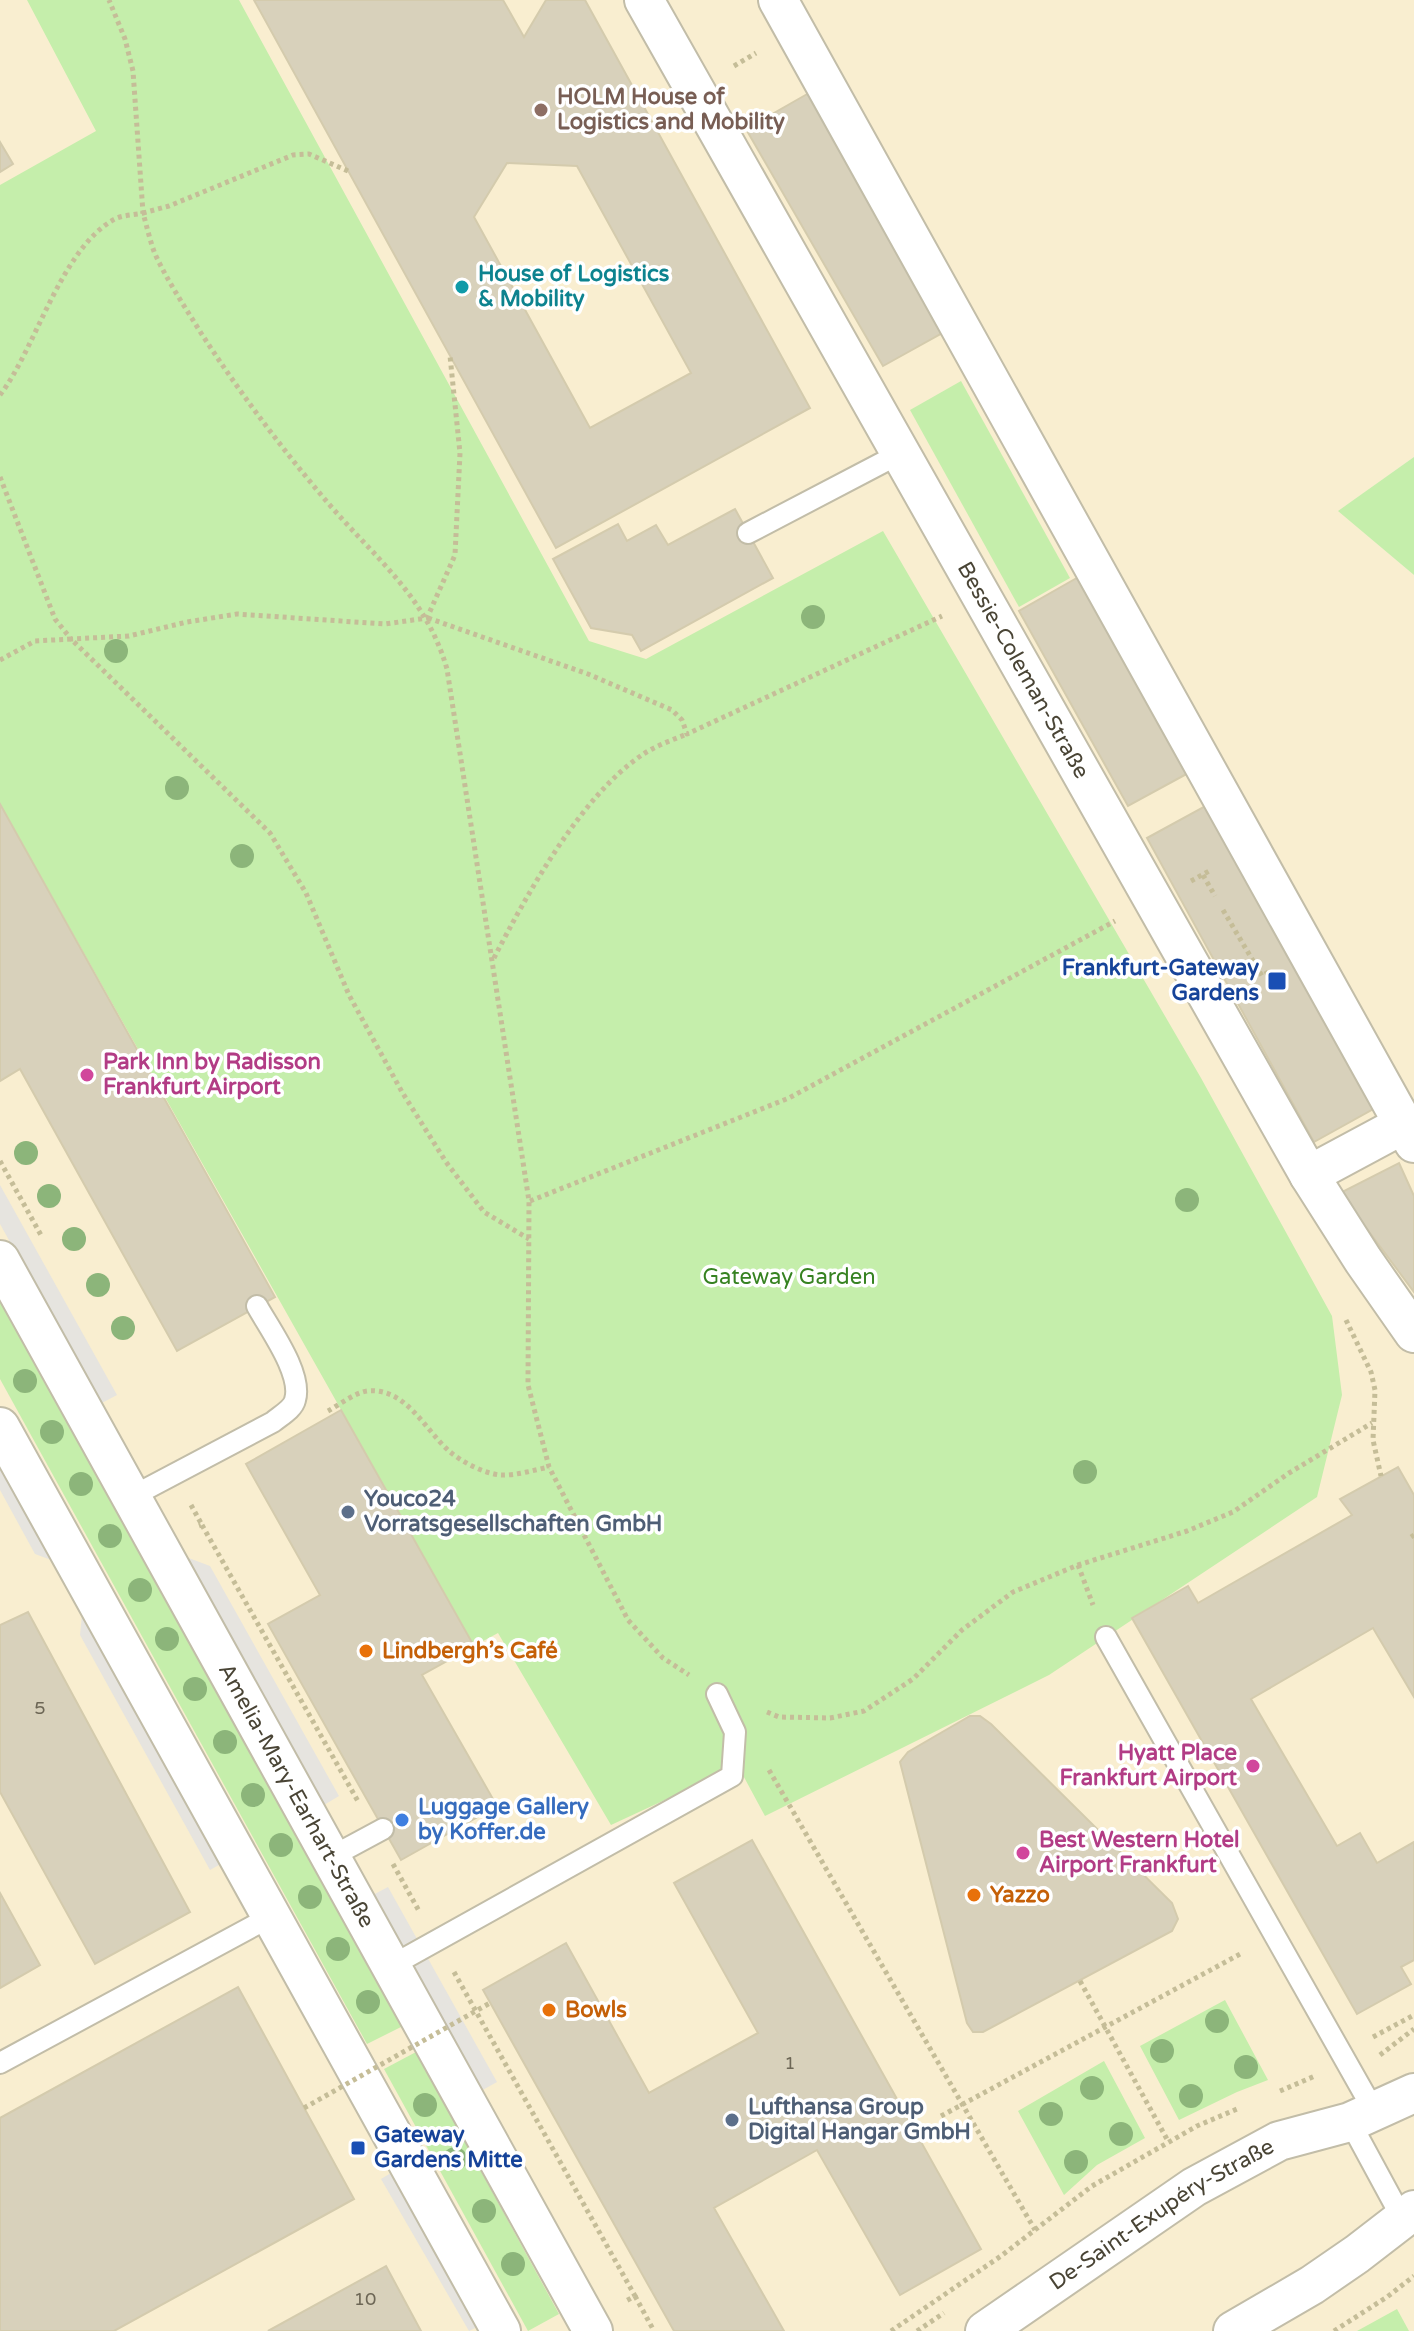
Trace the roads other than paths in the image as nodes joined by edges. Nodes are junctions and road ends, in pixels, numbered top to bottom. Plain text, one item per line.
1 (644, 0) edge
2 (786, 15) edge
3 (899, 454) junction
4 (748, 533) dead end
5 (1409, 1133) edge
6 (1309, 1175) junction
7 (0, 1260) edge
8 (257, 1306) dead end
9 (1414, 1333) edge
10 (0, 1427) edge
11 (131, 1497) junction
12 (1106, 1637) dead end
13 (717, 1694) road end
14 (383, 1829) dead end
15 (331, 1857) junction
16 (272, 1916) junction
17 (391, 1966) junction
18 (0, 2063) edge
19 (1414, 2093) edge
20 (1362, 2116) junction
21 (1408, 2214) edge
22 (501, 2331) edge
23 (593, 2331) edge
24 (985, 2331) edge
25 (1233, 2331) edge

1 - 3 street, Bessie-Coleman-Straße
2 - 5 street
3 - 4 lane
3 - 6 street, Bessie-Coleman-Straße
5 - 6 street
6 - 9 street, Bessie-Coleman-Straße
7 - 11 street, Amelia-Mary-Earhart-Straße
8 - 11 lane
10 - 16 street
11 - 15 street, Amelia-Mary-Earhart-Straße
12 - 20 lane
13 - 17 lane
14 - 15 lane
15 - 17 street, Amelia-Mary-Earhart-Straße
16 - 18 lane
16 - 22 street
17 - 23 street, Amelia-Mary-Earhart-Straße
19 - 20 street, De-Saint-Exupéry-Straße
20 - 21 lane
20 - 24 street, De-Saint-Exupéry-Straße
21 - 25 street

